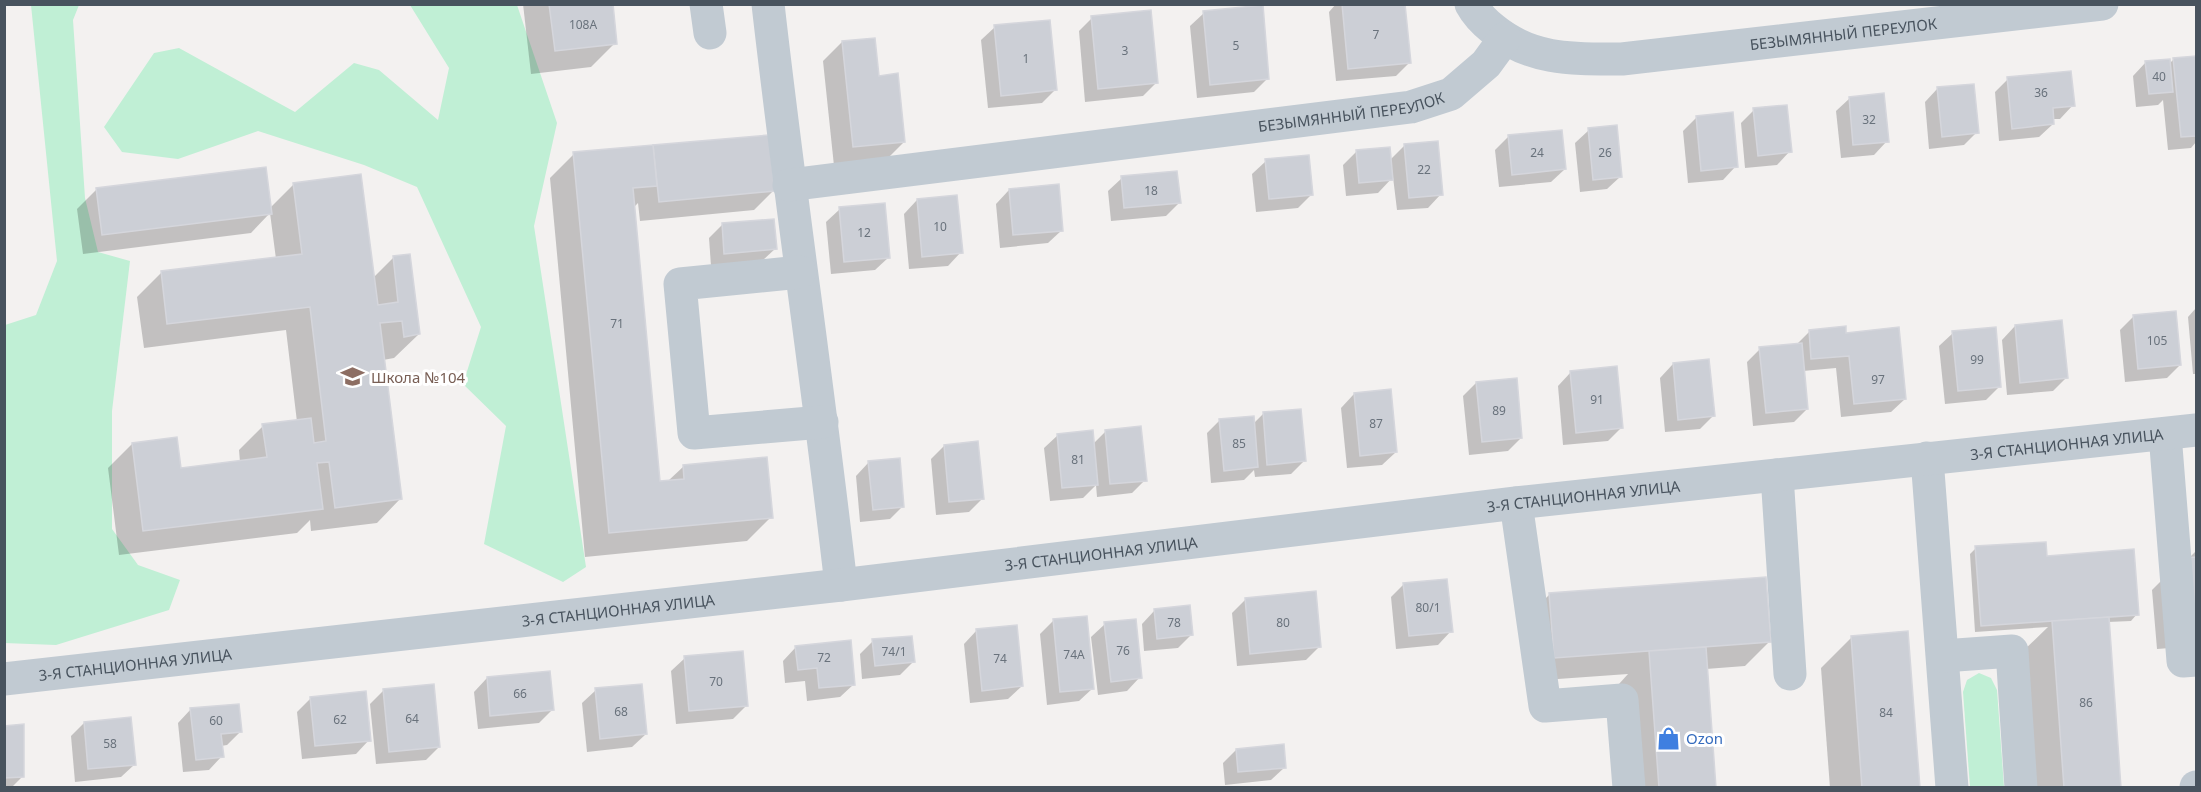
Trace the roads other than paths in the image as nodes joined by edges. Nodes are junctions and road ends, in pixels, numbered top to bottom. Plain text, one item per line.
1 (768, 4) edge
2 (1471, 4) edge
3 (2102, 4) edge
4 (1505, 38) junction
5 (789, 185) junction
6 (800, 272) junction
7 (822, 422) junction
8 (2196, 430) edge
9 (2165, 434) junction
10 (1927, 458) junction
11 (1777, 476) junction
12 (1516, 503) junction
13 (841, 585) junction
14 (1943, 656) junction
15 (2196, 660) edge
16 (1790, 674) dead end
17 (4, 679) edge
18 (1629, 788) edge
19 (1952, 788) edge
20 (2022, 788) edge

1 - 5 street
2 - 4 street
3 - 4 street, БЕЗЫМЯННЫЙ ПЕРЕУЛОК
4 - 5 street, БЕЗЫМЯННЫЙ ПЕРЕУЛОК
5 - 6 street
6 - 7 street
6 - 7 street
7 - 13 street
8 - 9 street, 3-Я СТАНЦИОННАЯ УЛИЦА
9 - 10 street, 3-Я СТАНЦИОННАЯ УЛИЦА
9 - 15 street
10 - 11 street, 3-Я СТАНЦИОННАЯ УЛИЦА
10 - 14 street
11 - 12 street, 3-Я СТАНЦИОННАЯ УЛИЦА
11 - 16 street
12 - 13 street, 3-Я СТАНЦИОННАЯ УЛИЦА
12 - 18 street
13 - 17 street, 3-Я СТАНЦИОННАЯ УЛИЦА
14 - 19 street
14 - 20 street

